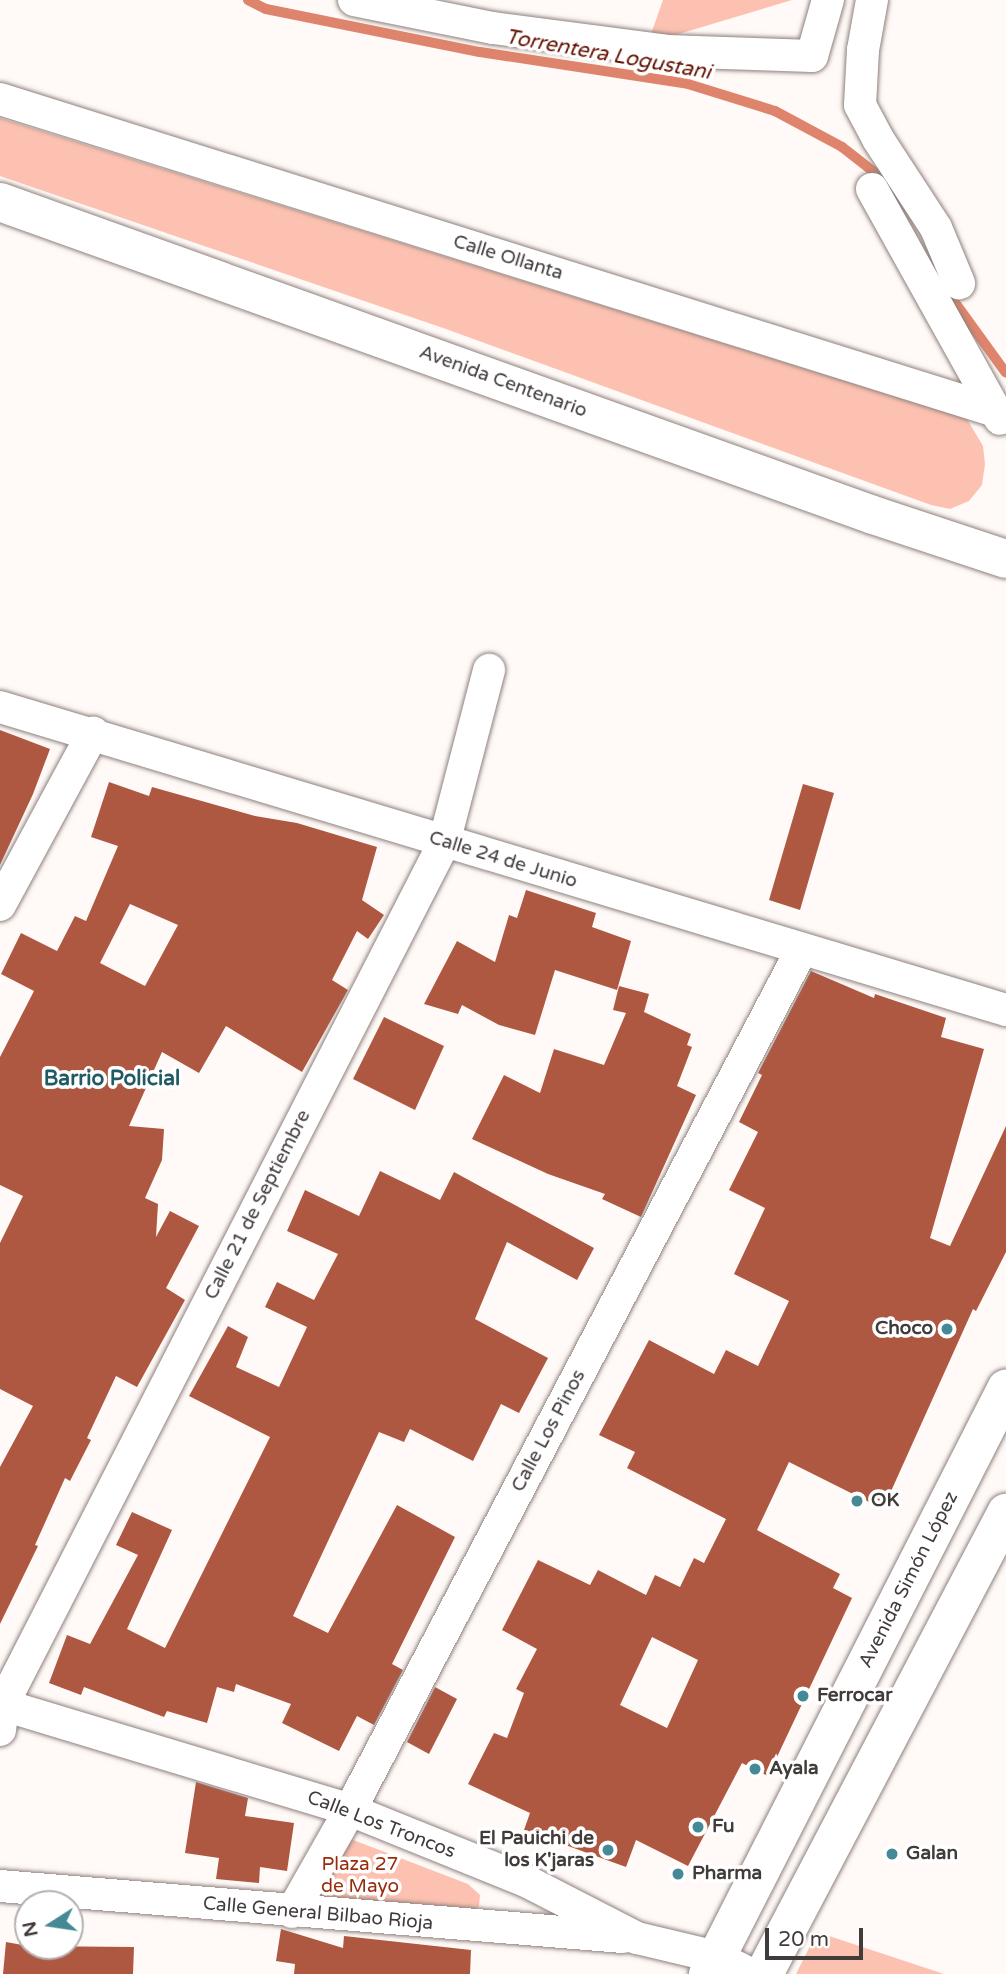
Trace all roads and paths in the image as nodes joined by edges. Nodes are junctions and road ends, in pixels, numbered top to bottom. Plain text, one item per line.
1 (354, 0) edge
2 (828, 0) edge
3 (872, 0) edge
4 (0, 99) edge
5 (872, 189) dead end
6 (0, 202) edge
7 (959, 283) dead end
8 (1001, 420) edge
9 (1006, 559) edge
10 (489, 670) dead end
11 (0, 707) edge
12 (93, 733) junction
13 (444, 843) junction
14 (0, 905) edge
15 (802, 949) junction
16 (1006, 1010) edge
17 (1006, 1390) edge
18 (1006, 1513) edge
19 (1, 1713) edge
20 (350, 1810) junction
21 (0, 1886) edge
22 (292, 1912) junction
23 (637, 1938) junction
24 (712, 1966) edge
25 (751, 1974) edge
26 (764, 1974) edge

1 - 2 street
3 - 7 street
4 - 8 street, Calle Ollanta
5 - 8 street
6 - 9 main road, Avenida Centenario
10 - 13 street, Calle 21 de Septiembre
11 - 12 street, Calle 24 de Junio
12 - 13 street, Calle 24 de Junio
12 - 14 street
13 - 15 street, Calle 24 de Junio
13 - 19 street, Calle 21 de Septiembre
15 - 16 street, Calle 24 de Junio
15 - 20 street, Calle Los Pinos
17 - 24 main road, Avenida Simón López
18 - 26 main road
19 - 20 street, Calle Los Troncos
20 - 22 street, Calle Los Pinos
20 - 23 street, Calle Los Troncos
21 - 22 street, Calle General Bilbao Rioja
22 - 23 street, Calle General Bilbao Rioja
23 - 24 street, Calle Los Troncos
24 - 25 street, Calle Los Troncos

